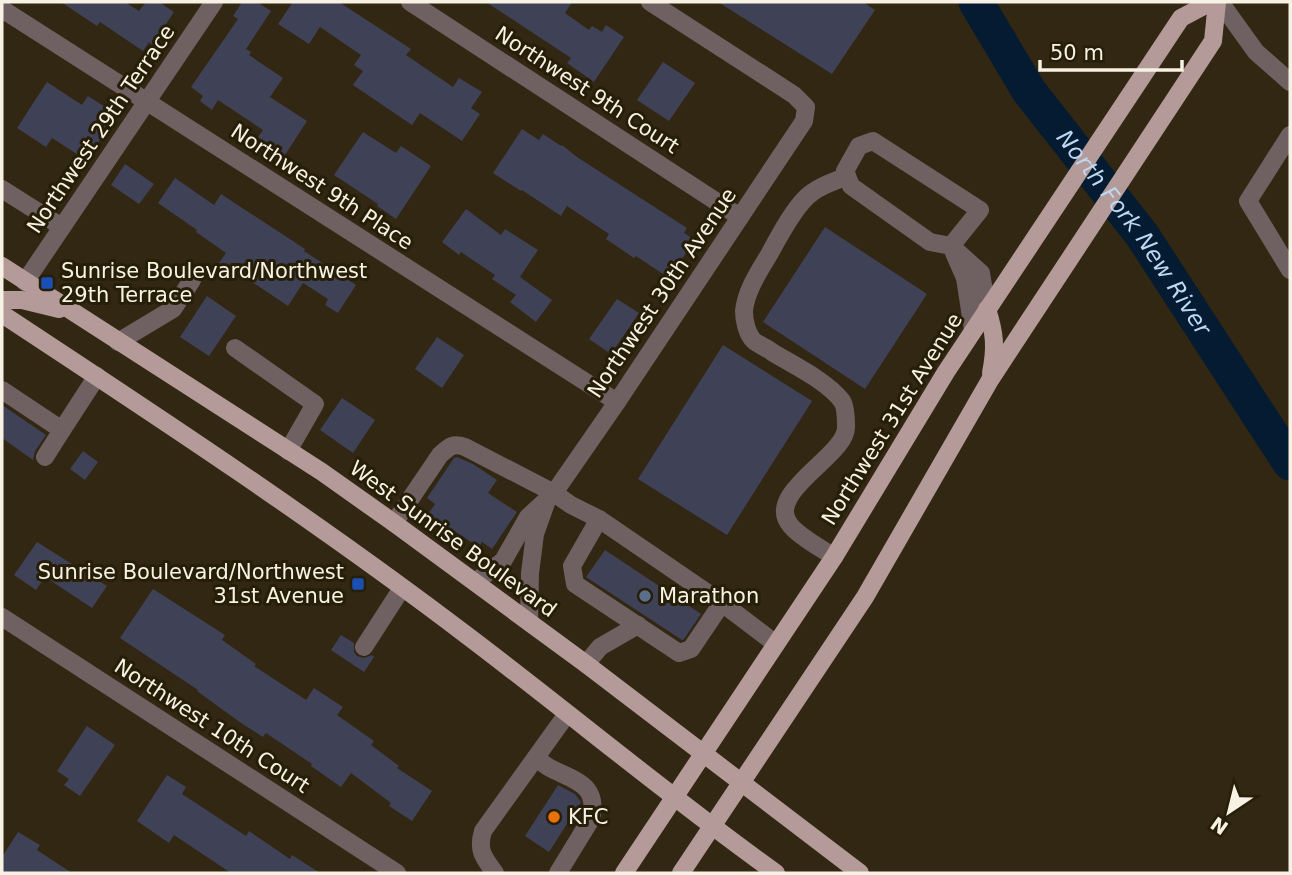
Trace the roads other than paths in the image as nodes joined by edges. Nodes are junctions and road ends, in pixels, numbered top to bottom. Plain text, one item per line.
1 (214, 2) edge
2 (410, 2) edge
3 (650, 2) edge
4 (1211, 2) edge
5 (1218, 2) edge
6 (2, 9) edge
7 (1290, 82) edge
8 (147, 102) junction
9 (1290, 135) edge
10 (847, 176) junction
11 (2, 189) edge
12 (740, 216) junction
13 (62, 227) junction
14 (951, 247) junction
15 (1288, 258) edge
16 (2, 266) edge
17 (192, 280) dead end
18 (25, 282) junction
19 (2, 290) edge
20 (2, 300) edge
21 (987, 309) junction
22 (2, 314) edge
23 (76, 314) junction
24 (973, 330) junction
25 (118, 342) junction
26 (235, 348) dead end
27 (97, 376) junction
28 (990, 380) junction
29 (2, 390) edge
30 (617, 402) junction
31 (62, 430) junction
32 (288, 451) junction
33 (45, 457) dead end
34 (551, 496) junction
35 (599, 519) junction
36 (394, 523) junction
37 (834, 557) junction
38 (475, 582) junction
39 (402, 588) junction
40 (722, 603) junction
41 (2, 617) edge
42 (529, 622) junction
43 (638, 625) junction
44 (776, 644) junction
45 (364, 647) dead end
46 (586, 664) junction
47 (567, 714) junction
48 (704, 753) junction
49 (536, 758) junction
50 (742, 782) junction
51 (675, 796) junction
52 (713, 826) junction
53 (397, 873) edge
54 (495, 873) edge
55 (558, 873) edge
56 (624, 873) edge
57 (681, 873) edge
58 (776, 873) edge
59 (860, 873) edge

1 - 8 street, Northwest 29th Terrace
2 - 12 street, Northwest 9th Court
3 - 12 street, Northwest 30th Avenue
4 - 21 main road, Northwest 31st Avenue
5 - 7 street
5 - 28 main road
6 - 8 street, Northwest 9th Place
8 - 13 street, Northwest 29th Terrace
8 - 30 street, Northwest 9th Place
9 - 15 street
10 - 14 street
10 - 14 street
10 - 37 street
11 - 13 street
12 - 30 street, Northwest 30th Avenue
13 - 18 street, Northwest 29th Terrace
14 - 21 street
14 - 24 street
16 - 18 main road, West Sunrise Boulevard
17 - 25 street
18 - 19 main road
18 - 23 main road, West Sunrise Boulevard
20 - 23 main road
21 - 24 main road, Northwest 31st Avenue
21 - 28 main road
22 - 27 main road
23 - 25 main road, West Sunrise Boulevard
24 - 37 main road, Northwest 31st Avenue
25 - 32 main road, West Sunrise Boulevard
26 - 32 street
27 - 31 street
27 - 39 main road
28 - 50 main road
29 - 31 street
30 - 34 street, Northwest 30th Avenue
31 - 33 street
32 - 36 main road, West Sunrise Boulevard
34 - 35 street
34 - 36 street
34 - 38 street, Northwest 30th Avenue
34 - 42 street, Northwest 30th Avenue
35 - 40 street
35 - 43 street
36 - 38 main road, West Sunrise Boulevard
37 - 44 main road, Northwest 31st Avenue
38 - 42 main road, West Sunrise Boulevard
39 - 45 street
39 - 47 main road
40 - 43 street
40 - 44 street
41 - 53 street, Northwest 10th Court
42 - 46 main road, West Sunrise Boulevard
43 - 46 street
44 - 48 main road, Northwest 31st Avenue
46 - 48 main road, West Sunrise Boulevard
47 - 49 street
47 - 51 main road
48 - 50 main road, West Sunrise Boulevard
48 - 51 main road, Northwest 31st Avenue
49 - 54 street
49 - 55 street
50 - 52 main road
50 - 59 main road, West Sunrise Boulevard
51 - 52 main road
51 - 56 main road, Northwest 31st Avenue
52 - 57 main road
52 - 58 main road

